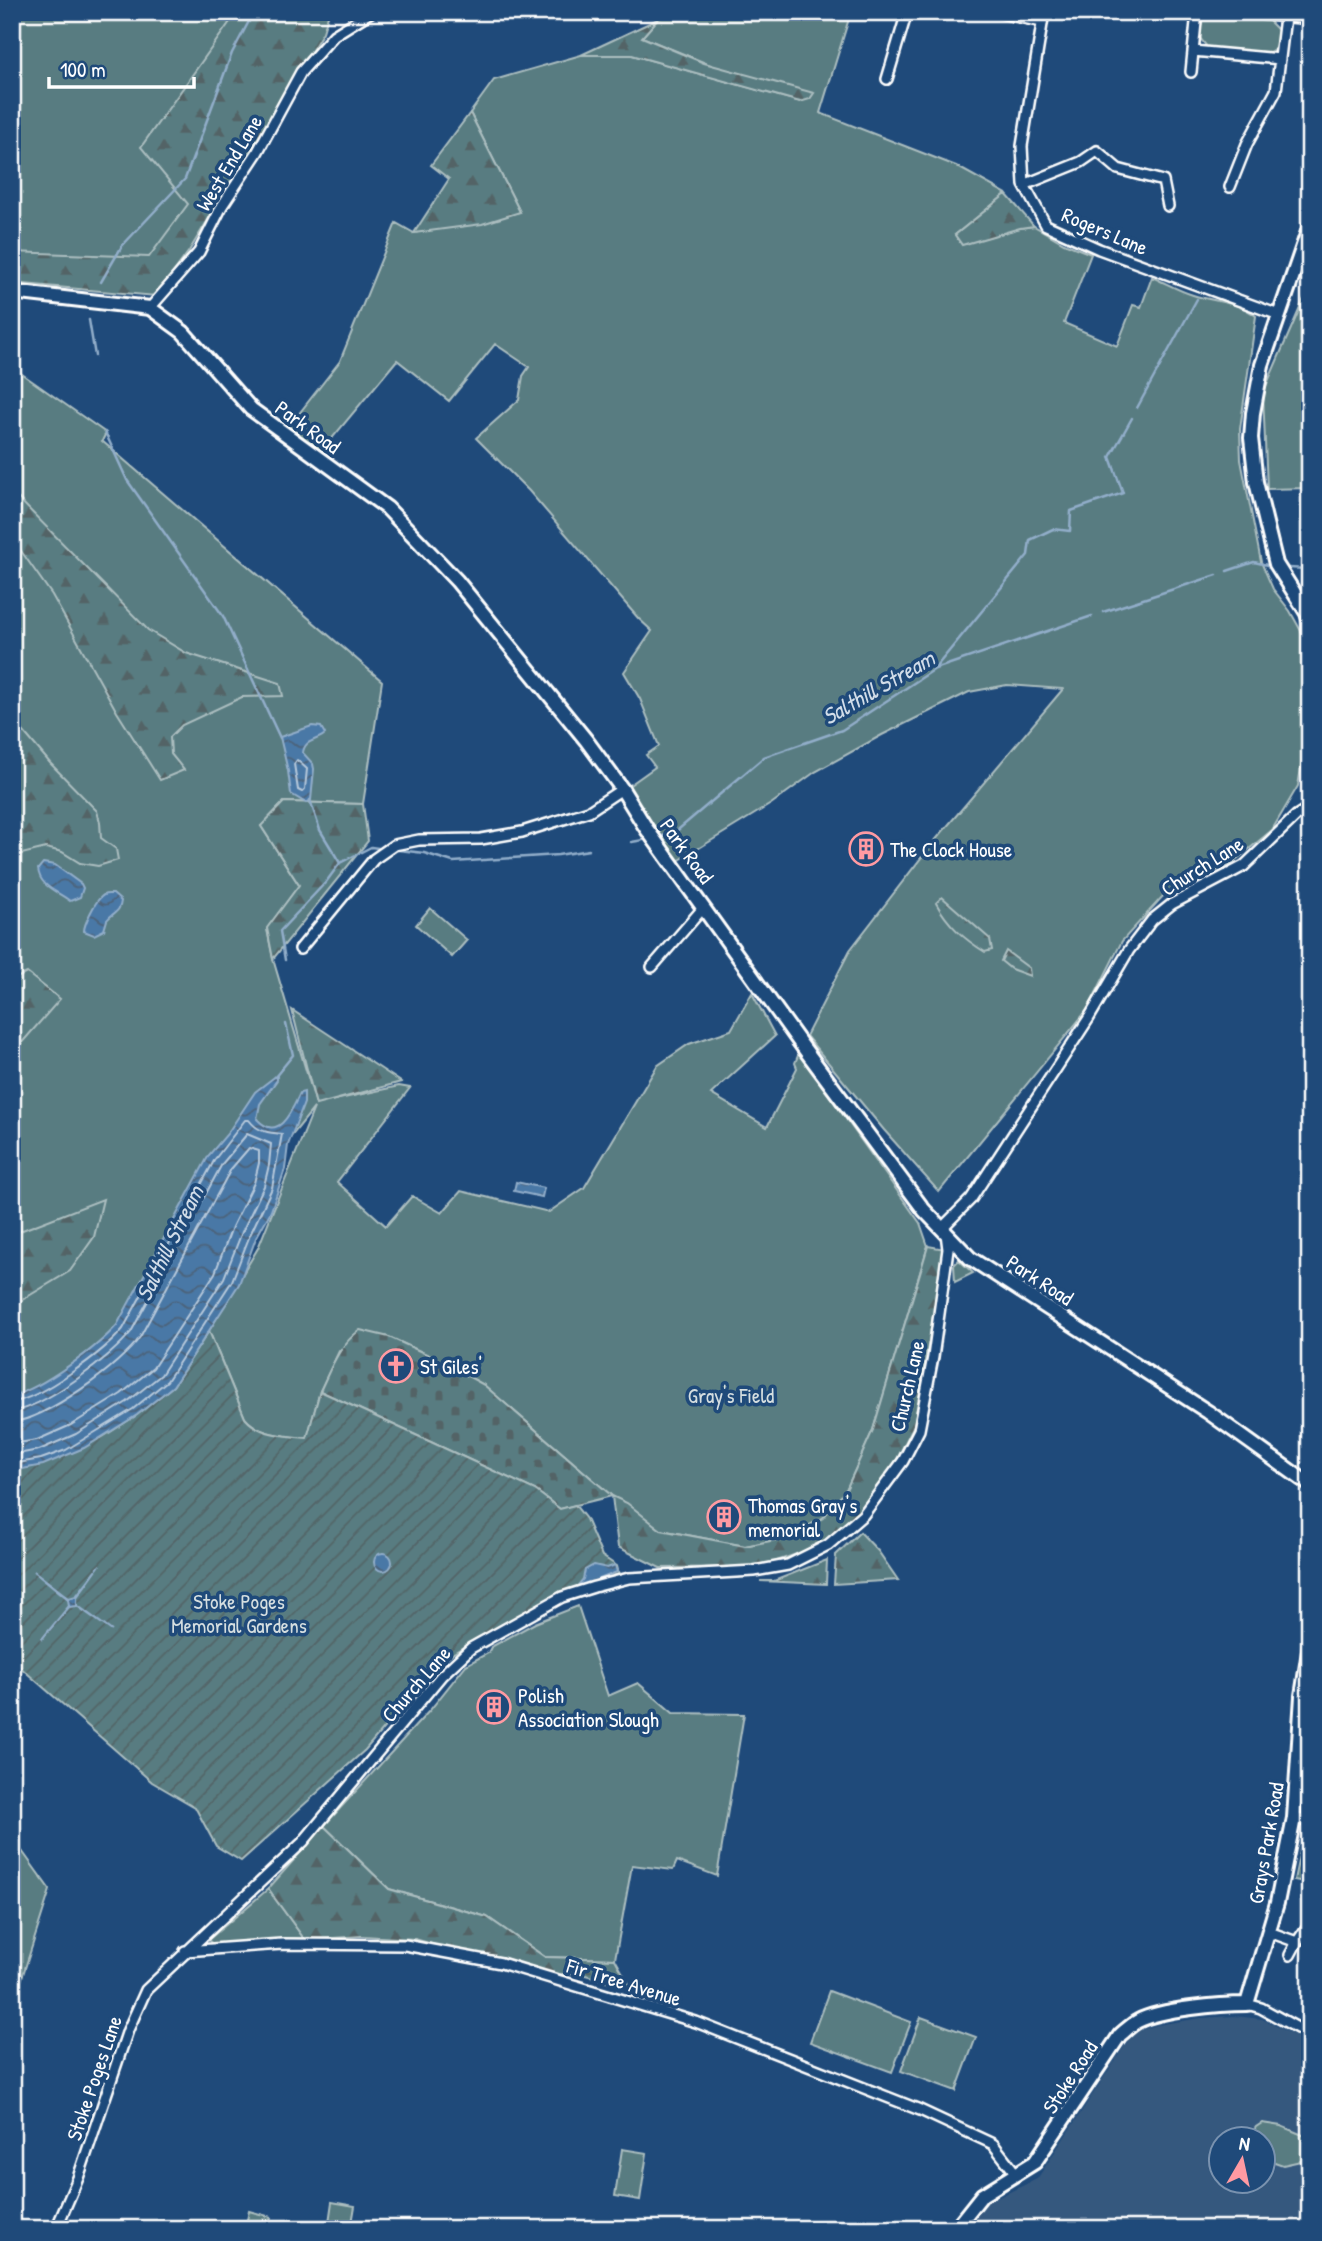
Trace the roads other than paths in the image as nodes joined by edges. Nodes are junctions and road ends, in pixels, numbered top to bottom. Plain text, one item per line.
1 (371, 12) edge
2 (906, 12) edge
3 (996, 12) edge
4 (1197, 12) edge
5 (1241, 12) edge
6 (1043, 17) edge
7 (1285, 17) junction
8 (1310, 19) edge
9 (1193, 51) junction
10 (1280, 59) junction
11 (1191, 72) dead end
12 (887, 79) dead end
13 (1024, 184) junction
14 (1230, 187) dead end
15 (1168, 206) dead end
16 (1310, 226) edge
17 (12, 292) edge
18 (150, 308) junction
19 (1279, 315) junction
20 (1310, 621) edge
21 (622, 789) junction
22 (1310, 810) edge
23 (704, 907) junction
24 (300, 949) dead end
25 (652, 967) dead end
26 (945, 1233) junction
27 (1310, 1485) edge
28 (1310, 1645) edge
29 (1294, 1818) junction
30 (1310, 1822) edge
31 (1310, 1923) edge
32 (1269, 1931) junction
33 (1297, 1941) junction
34 (185, 1951) junction
35 (1290, 1955) dead end
36 (1247, 2004) junction
37 (1310, 2035) edge
38 (1017, 2175) junction
39 (56, 2229) edge
40 (955, 2229) edge

1 - 18 street, West End Lane
2 - 12 street
3 - 6 street
4 - 9 street
5 - 7 street
6 - 13 street, Rogers Lane
7 - 8 street
7 - 10 street
9 - 10 street
9 - 11 street
10 - 14 street
13 - 15 street
13 - 19 street, Rogers Lane
16 - 19 main road
17 - 18 main road, Park Road
18 - 21 main road, Park Road
19 - 20 main road
21 - 23 main road, Park Road
21 - 24 street
22 - 26 street, Church Lane
23 - 25 street
23 - 26 main road, Park Road
26 - 27 main road, Park Road
26 - 34 street, Church Lane
28 - 29 main road, Grays Park Road
29 - 30 street
29 - 32 main road, Grays Park Road
31 - 33 street
32 - 33 street
32 - 36 main road, Grays Park Road
33 - 35 street
34 - 38 street, Fir Tree Avenue
34 - 39 street, Stoke Poges Lane
36 - 37 street
36 - 38 main road, Stoke Road
38 - 40 main road, Stoke Road

